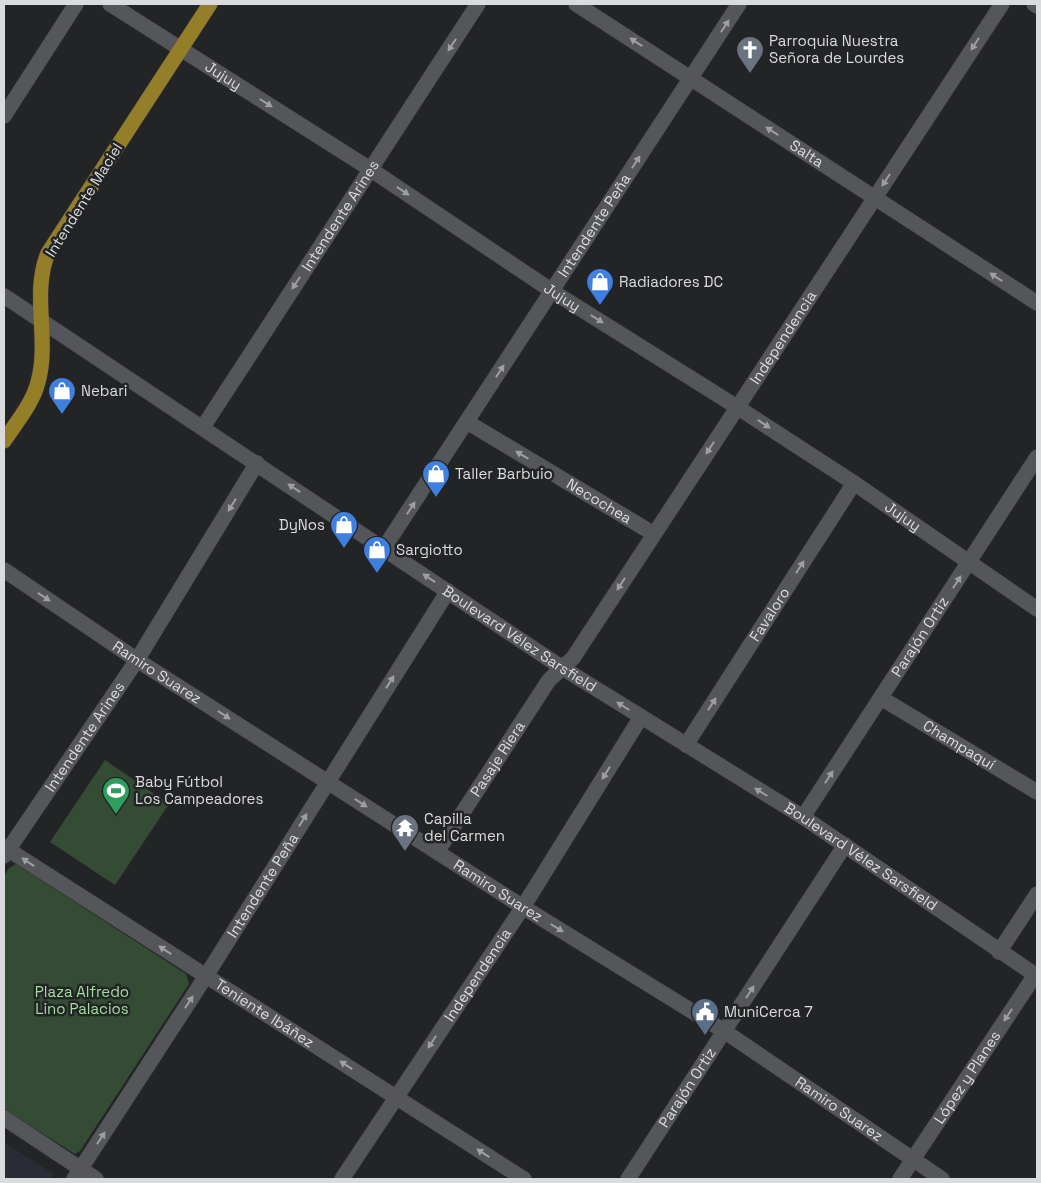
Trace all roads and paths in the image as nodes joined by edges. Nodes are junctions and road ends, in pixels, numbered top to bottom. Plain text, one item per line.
1 (76, 4) edge
2 (110, 4) edge
3 (210, 4) edge
4 (478, 4) edge
5 (576, 4) edge
6 (739, 4) edge
7 (1002, 4) edge
8 (1034, 4) edge
9 (1037, 6) edge
10 (180, 49) junction
11 (690, 78) junction
12 (4, 116) edge
13 (370, 169) junction
14 (875, 198) junction
15 (552, 291) junction
16 (4, 296) edge
17 (1037, 303) edge
18 (42, 320) junction
19 (737, 407) junction
20 (467, 422) junction
21 (202, 426) junction
22 (4, 441) edge
23 (1037, 457) edge
24 (257, 463) junction
25 (854, 483) junction
26 (654, 534) junction
27 (384, 548) junction
28 (970, 563) junction
29 (4, 570) edge
30 (448, 591) junction
31 (1037, 609) edge
32 (137, 660) junction
33 (561, 667) junction
34 (881, 698) junction
35 (641, 717) junction
36 (686, 745) junction
37 (327, 781) junction
38 (1037, 792) edge
39 (802, 817) junction
40 (845, 845) junction
41 (5, 851) edge
42 (437, 852) junction
43 (1037, 894) edge
44 (523, 907) junction
45 (999, 952) junction
46 (1036, 975) edge
47 (206, 976) junction
48 (724, 1030) junction
49 (395, 1097) junction
50 (4, 1118) edge
51 (912, 1160) junction
52 (77, 1174) edge
53 (96, 1179) edge
54 (342, 1179) edge
55 (524, 1179) edge
56 (628, 1179) edge
57 (900, 1179) edge
58 (942, 1179) edge

1 - 12 street
2 - 10 street, Jujuy
3 - 10 main road, Intendente Maciel
4 -> 13 street, Intendente Arines
11 -> 5 street, Salta
11 -> 6 street, Intendente Peña
7 -> 14 street, Independencia
8 - 9 street
10 -> 13 street, Jujuy
10 - 18 main road, Intendente Maciel
14 -> 11 street, Salta
15 -> 11 street, Intendente Peña
13 -> 15 street, Jujuy
13 -> 21 street, Intendente Arines
17 -> 14 street, Salta
14 - 19 street, Independencia
15 -> 19 street, Jujuy
20 -> 15 street, Intendente Peña
16 - 18 street, Boulevard Vélez Sarsfield
18 - 21 street, Boulevard Vélez Sarsfield
18 - 22 main road, Intendente Maciel
19 -> 25 street, Jujuy
19 -> 26 street, Independencia
26 -> 20 street, Necochea
27 -> 20 street, Intendente Peña
21 - 24 street, Boulevard Vélez Sarsfield
23 - 28 street, Parajón Ortiz
27 -> 24 street, Boulevard Vélez Sarsfield
24 -> 32 street, Intendente Arines
25 - 28 street, Jujuy
36 -> 25 street, Favaloro
26 -> 33 street, Independencia
30 -> 27 street, Boulevard Vélez Sarsfield
28 - 31 street, Jujuy
34 -> 28 street, Parajón Ortiz
29 -> 32 street, Ramiro Suarez
30 - 33 street, Boulevard Vélez Sarsfield
37 -> 30 street, Intendente Peña
32 -> 37 street, Ramiro Suarez
32 - 41 street, Intendente Arines
35 -> 33 street, Boulevard Vélez Sarsfield
33 - 42 street, Pasaje Riera
34 - 38 street, Champaquí
39 -> 34 street, Parajón Ortiz
35 - 36 street, Boulevard Vélez Sarsfield
35 -> 44 street, Independencia
39 -> 36 street, Boulevard Vélez Sarsfield
37 -> 42 street, Ramiro Suarez
47 -> 37 street, Intendente Peña
39 - 40 street, Boulevard Vélez Sarsfield
40 - 45 street, Boulevard Vélez Sarsfield
48 -> 40 street, Parajón Ortiz
47 -> 41 street, Teniente Ibáñez
42 - 44 street, Ramiro Suarez
43 - 45 street
44 -> 48 street, Ramiro Suarez
44 -> 49 street, Independencia
45 - 46 street, Boulevard Vélez Sarsfield
46 -> 51 street, López y Planes
49 -> 47 street, Teniente Ibáñez
52 -> 47 street, Intendente Peña
48 - 51 street, Ramiro Suarez
48 - 56 street, Parajón Ortiz
49 - 54 street, Independencia
55 -> 49 street, Teniente Ibáñez
50 - 52 street
51 - 57 street, López y Planes
51 - 58 street, Ramiro Suarez
52 - 53 street

